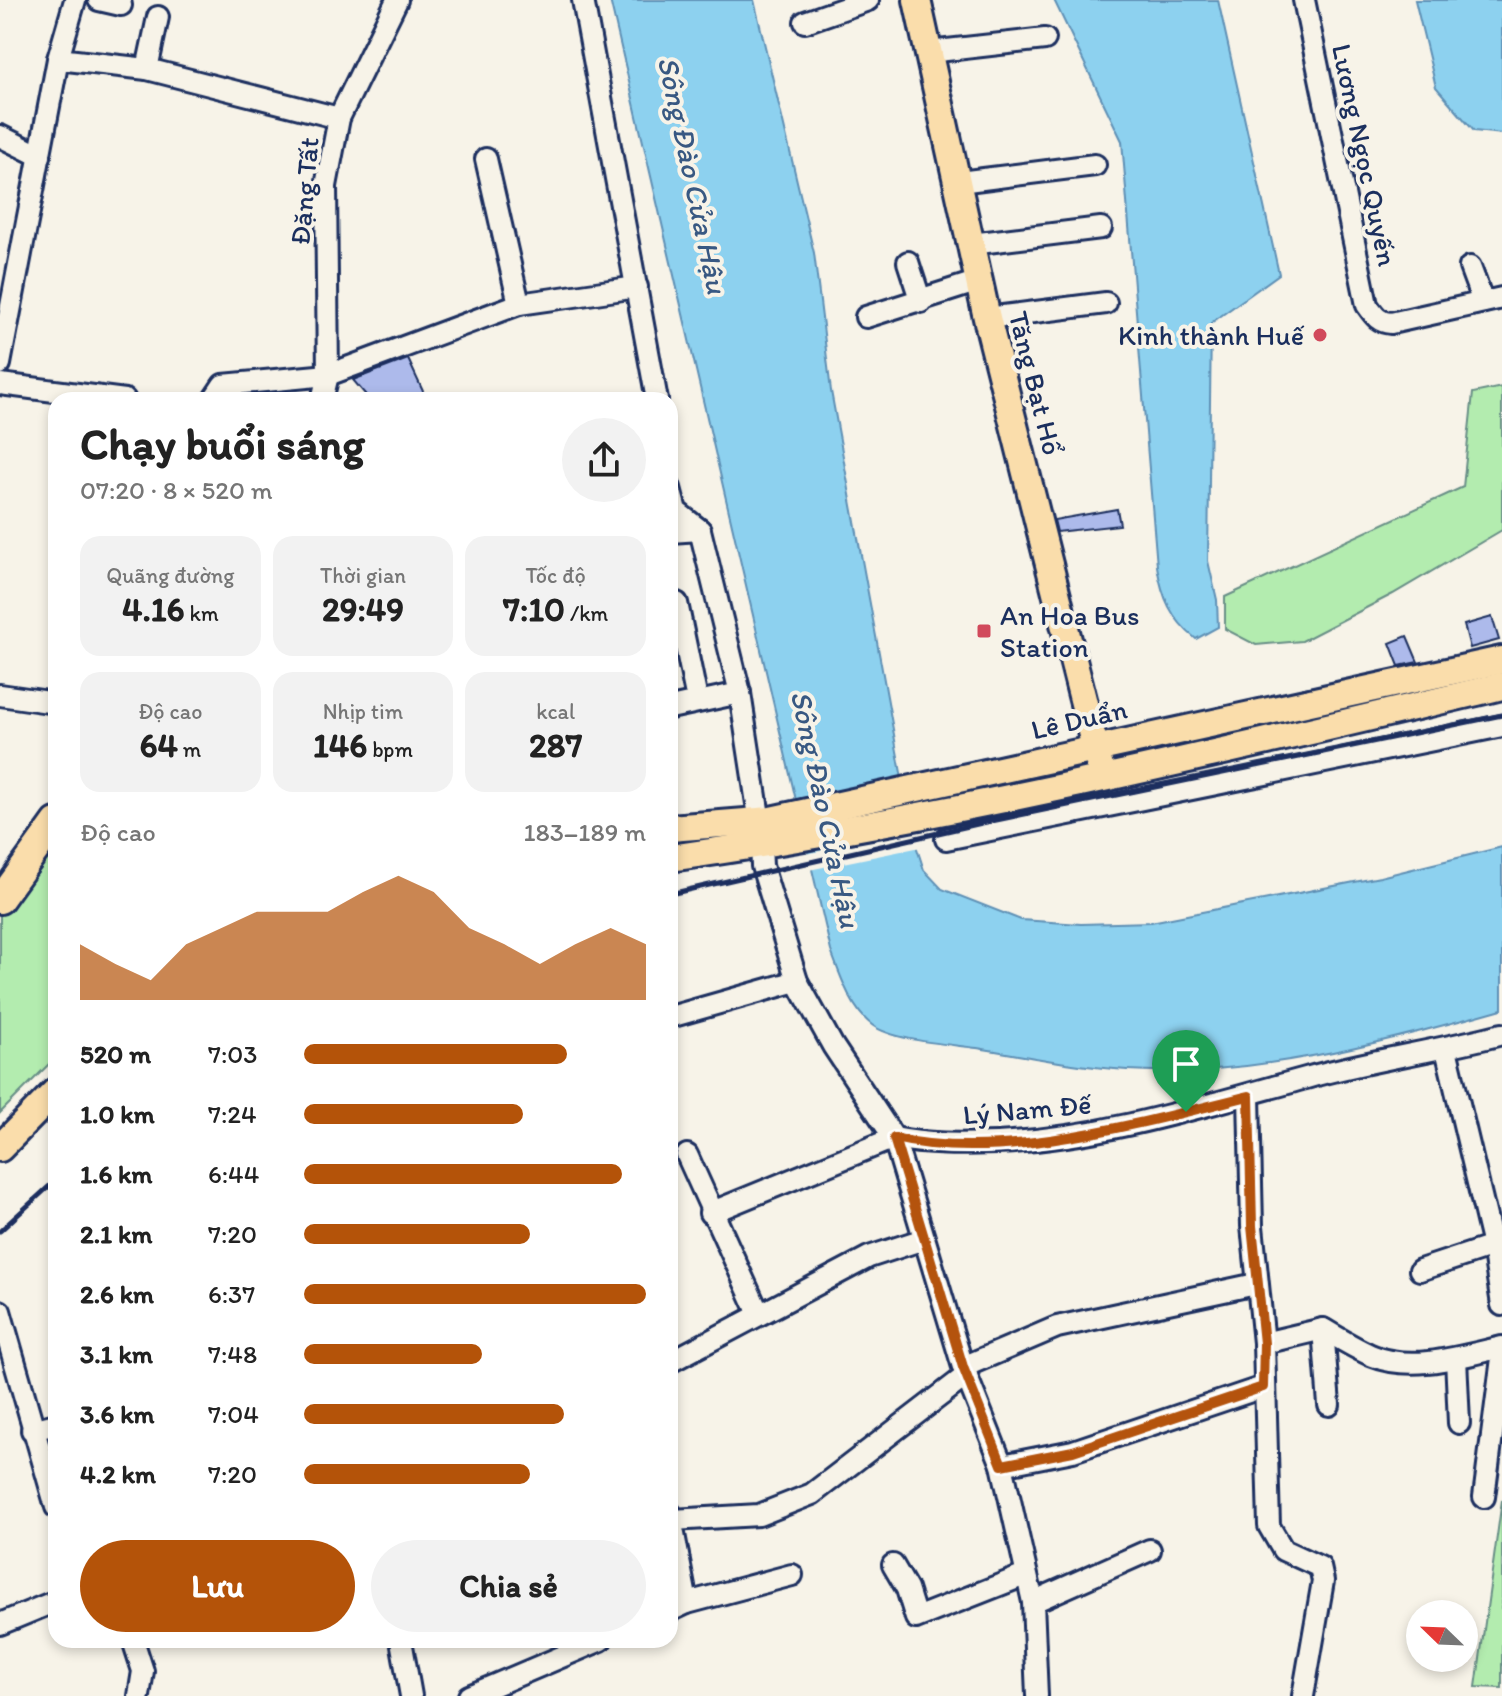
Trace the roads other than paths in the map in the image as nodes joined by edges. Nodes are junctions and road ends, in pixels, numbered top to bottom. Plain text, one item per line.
1 (75, 0) edge
2 (99, 0) edge
3 (397, 0) edge
4 (583, 0) edge
5 (868, 0) edge
6 (917, 0) edge
7 (1304, 0) edge
8 (121, 5) dead end
9 (158, 17) dead end
10 (805, 22) dead end
11 (1045, 39) dead end
12 (929, 52) junction
13 (58, 59) junction
14 (147, 69) junction
15 (339, 118) junction
16 (0, 136) edge
17 (40, 156) junction
18 (486, 159) dead end
19 (1095, 165) dead end
20 (959, 182) junction
21 (1101, 228) dead end
22 (971, 244) junction
23 (908, 262) dead end
24 (1470, 267) dead end
25 (979, 281) junction
26 (637, 287) junction
27 (1492, 300) edge
28 (921, 302) junction
29 (1106, 303) dead end
30 (519, 304) junction
31 (866, 317) dead end
32 (987, 318) junction
33 (0, 364) edge
34 (328, 375) junction
35 (0, 384) edge
36 (62, 392) edge
37 (218, 392) edge
38 (324, 392) edge
39 (656, 392) edge
40 (678, 513) edge
41 (700, 530) junction
42 (678, 531) edge
43 (678, 608) edge
44 (1502, 660) edge
45 (1502, 686) edge
46 (740, 693) junction
47 (0, 695) edge
48 (697, 700) junction
49 (48, 702) edge
50 (678, 706) edge
51 (1502, 726) edge
52 (1095, 746) junction
53 (1103, 779) junction
54 (929, 799) junction
55 (678, 828) edge
56 (48, 833) edge
57 (765, 833) junction
58 (946, 839) dead end
59 (678, 856) edge
60 (0, 900) edge
61 (797, 981) junction
62 (678, 1015) edge
63 (1502, 1034) edge
64 (1446, 1049) junction
65 (1249, 1096) junction
66 (48, 1099) edge
67 (894, 1138) junction
68 (0, 1148) edge
69 (687, 1155) dead end
70 (710, 1213) junction
71 (1494, 1238) edge
72 (924, 1239) junction
73 (1420, 1270) dead end
74 (1501, 1280) edge
75 (1256, 1284) junction
76 (1502, 1305) edge
77 (0, 1311) edge
78 (759, 1314) junction
79 (1323, 1329) junction
80 (1264, 1343) junction
81 (1502, 1347) edge
82 (678, 1358) edge
83 (1456, 1358) junction
84 (1502, 1358) edge
85 (965, 1371) junction
86 (1263, 1387) junction
87 (1329, 1405) dead end
88 (1459, 1423) dead end
89 (48, 1426) edge
90 (32, 1430) junction
91 (1002, 1465) junction
92 (48, 1469) edge
93 (1484, 1497) dead end
94 (678, 1517) edge
95 (1150, 1550) dead end
96 (893, 1565) dead end
97 (792, 1575) dead end
98 (1025, 1575) junction
99 (1033, 1602) junction
100 (48, 1604) edge
101 (679, 1607) edge
102 (0, 1624) edge
103 (136, 1648) edge
104 (402, 1648) edge
105 (585, 1648) edge
106 (503, 1688) edge
107 (139, 1696) edge
108 (411, 1696) edge
109 (469, 1696) edge
110 (1037, 1696) edge
111 (1303, 1696) edge

1 - 13 street
2 - 8 street
3 - 15 street, Đặng Tất
4 - 26 street
5 - 10 street
6 - 12 main road, Tăng Bạt Hổ
7 - 27 street, Lương Ngọc Quyến
9 - 14 street
11 - 12 street
12 - 20 main road, Tăng Bạt Hổ
13 - 14 street
13 - 17 street
14 - 15 street
15 - 34 street, Đặng Tất
16 - 17 street
17 - 33 street
18 - 30 street
19 - 20 street
20 - 22 main road, Tăng Bạt Hổ
21 - 22 street
22 - 25 main road, Tăng Bạt Hổ
23 - 28 street
24 - 27 street
25 - 28 street
25 - 32 main road, Tăng Bạt Hổ
26 - 30 street
26 - 39 street
28 - 31 street
29 - 32 street
30 - 34 street
32 - 52 main road, Tăng Bạt Hổ
34 - 37 street
34 - 38 street, Đặng Tất
35 - 36 street
40 - 41 street
41 - 42 street
41 - 46 street
43 - 48 street
44 - 52 main road, Lê Duẩn
45 - 53 main road, Lê Duẩn
46 - 48 street
46 - 57 street
47 - 49 street
48 - 50 street
51 - 58 street
52 - 53 main road, Tăng Bạt Hổ
52 - 54 main road, Lê Duẩn
53 - 54 main road, Lê Duẩn
54 - 57 main road, Lê Duẩn
55 - 57 main road, Lê Duẩn
56 - 60 main road
57 - 59 main road, Lê Duẩn
57 - 61 street
61 - 62 street
61 - 67 street
63 - 64 street, Lý Nam Đế
64 - 65 street, Lý Nam Đế
64 - 71 street
65 - 67 street, Lý Nam Đế
65 - 75 street
66 - 68 main road
67 - 70 street
67 - 72 street
69 - 70 street
70 - 78 street
71 - 73 street
71 - 74 street
72 - 78 street
72 - 85 street
74 - 76 street
75 - 80 street
75 - 85 street
77 - 90 street
78 - 82 street
79 - 80 street
79 - 83 street
79 - 87 street
80 - 86 street
81 - 83 street
83 - 88 street
84 - 93 street
85 - 91 street
85 - 94 street
86 - 91 street
86 - 111 street
89 - 90 street
90 - 92 street
91 - 98 street
95 - 99 street
96 - 98 street
97 - 101 street
98 - 99 street
99 - 110 street
100 - 102 street
103 - 107 street
104 - 108 street
105 - 106 street
106 - 109 street

